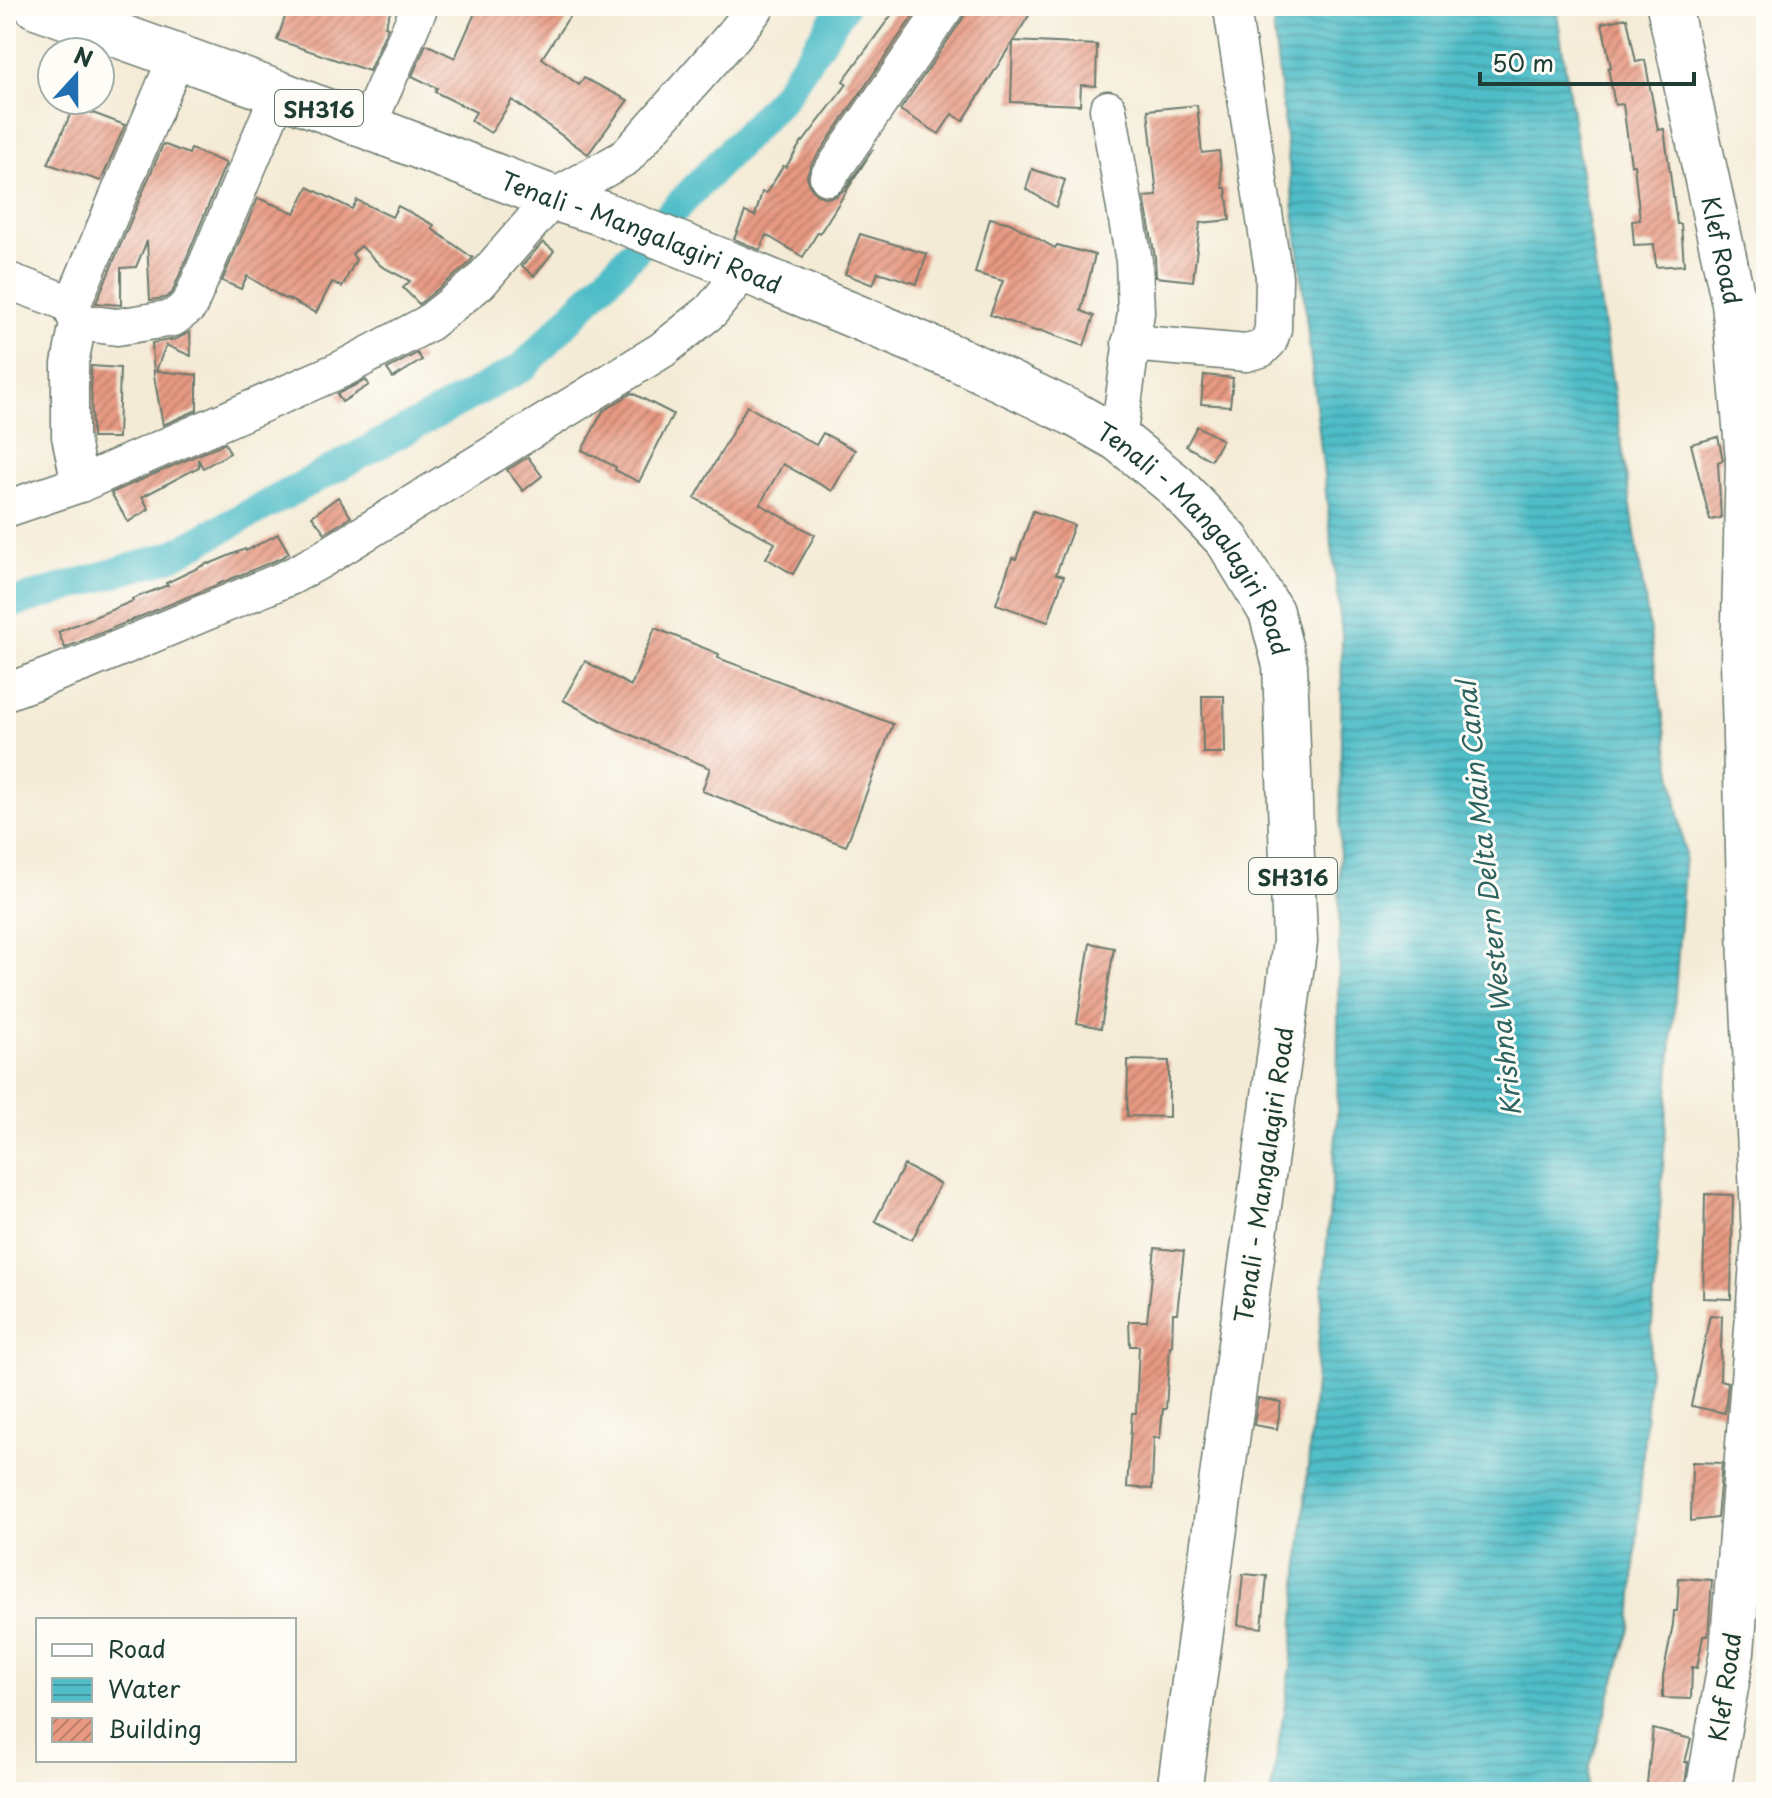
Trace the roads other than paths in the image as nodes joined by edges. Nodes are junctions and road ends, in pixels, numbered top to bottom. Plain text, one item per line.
1 (36, 6) edge
2 (420, 6) edge
3 (757, 6) edge
4 (946, 6) edge
5 (1230, 6) edge
6 (1669, 6) edge
7 (112, 19) edge
8 (177, 56) junction
9 (279, 93) junction
10 (1108, 109) dead end
11 (367, 127) junction
12 (828, 177) dead end
13 (553, 198) junction
14 (738, 268) junction
15 (6, 280) edge
16 (74, 315) junction
17 (1130, 343) junction
18 (1766, 360) edge
19 (1743, 401) junction
20 (1118, 439) junction
21 (80, 484) junction
22 (6, 509) edge
23 (1754, 664) edge
24 (6, 692) edge
25 (1761, 1055) edge
26 (1757, 1451) edge
27 (1179, 1792) edge
28 (1708, 1792) edge

1 - 7 main road, Tenali - Mangalagiri Road / SH316
2 - 11 street
3 - 13 street
4 - 12 street
5 - 17 street
6 - 19 main road, Klef Road
7 - 8 main road, Tenali - Mangalagiri Road / SH316
8 - 9 main road, Tenali - Mangalagiri Road / SH316
8 - 16 street
9 - 11 main road, Tenali - Mangalagiri Road / SH316
9 - 16 street
10 - 17 street
11 - 13 main road, Tenali - Mangalagiri Road / SH316
13 - 14 main road, Tenali - Mangalagiri Road / SH316
13 - 21 street
14 - 20 main road, Tenali - Mangalagiri Road / SH316
14 - 24 street
15 - 16 street
16 - 21 street
17 - 20 street
18 - 19 street
19 - 23 main road, Klef Road
20 - 27 main road, Tenali - Mangalagiri Road / SH316
21 - 22 street
23 - 25 main road, Klef Road
25 - 26 main road, Klef Road
26 - 28 main road, Klef Road

